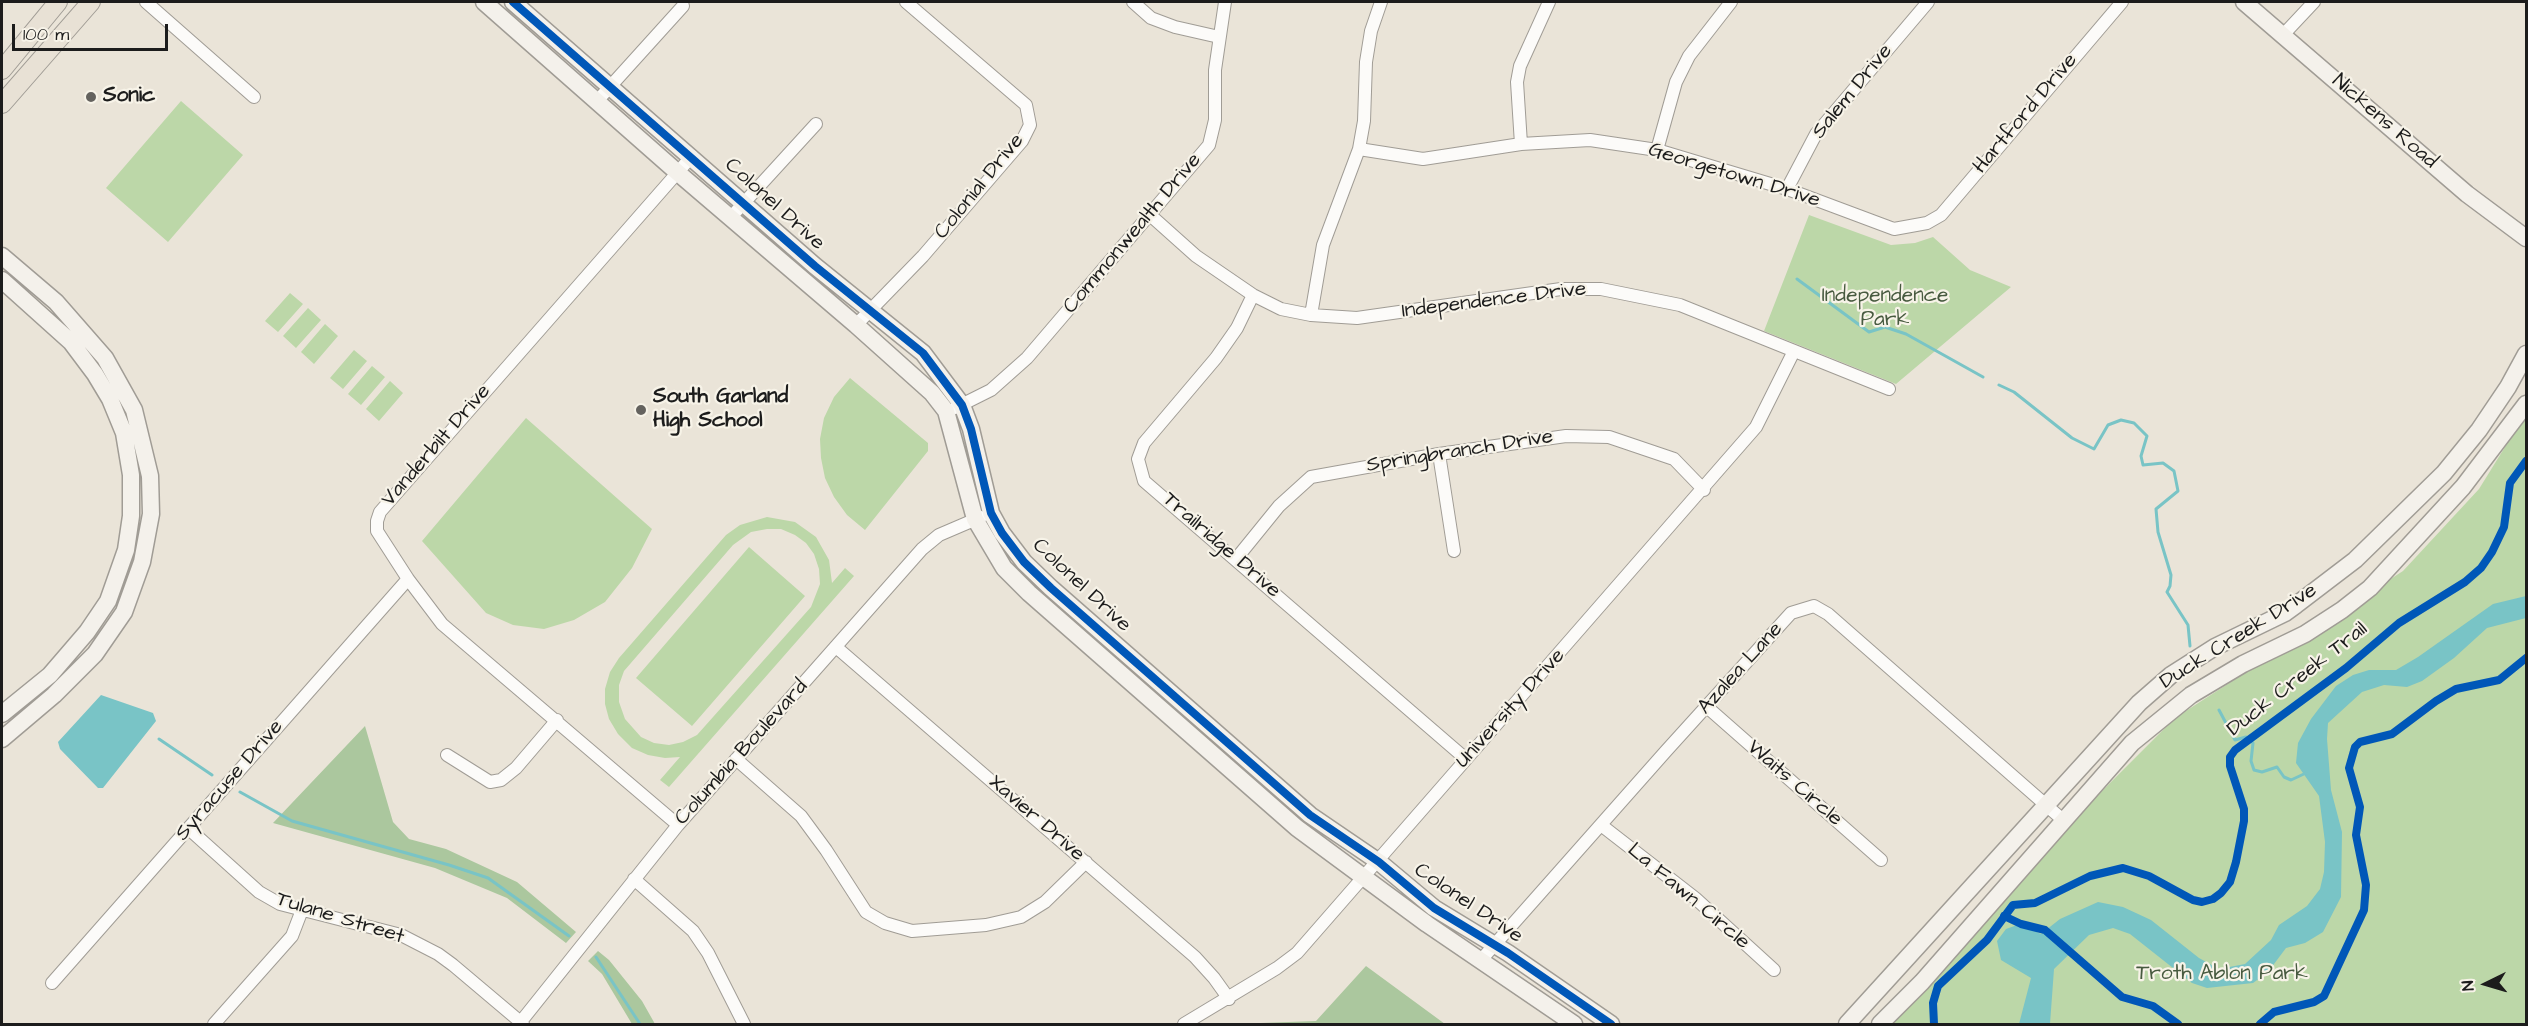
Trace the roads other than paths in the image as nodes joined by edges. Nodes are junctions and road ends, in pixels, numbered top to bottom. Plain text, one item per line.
1 (58, 2) edge
2 (91, 2) edge
3 (146, 2) edge
4 (484, 2) edge
5 (513, 2) edge
6 (906, 2) edge
7 (1133, 2) edge
8 (1225, 2) edge
9 (1381, 2) edge
10 (1549, 2) edge
11 (1731, 2) edge
12 (1928, 2) edge
13 (2122, 2) edge
14 (2244, 2) edge
15 (2314, 2) edge
16 (683, 6) dead end
17 (2283, 35) junction
18 (1219, 37) junction
19 (2, 70) edge
20 (612, 86) junction
21 (254, 97) dead end
22 (3, 98) edge
23 (598, 100) junction
24 (816, 124) dead end
25 (1521, 144) junction
26 (1359, 149) junction
27 (1658, 150) junction
28 (692, 156) junction
29 (677, 172) junction
30 (1786, 189) junction
31 (744, 203) junction
32 (1149, 214) junction
33 (731, 217) junction
34 (1927, 223) joint
35 (2526, 238) edge
36 (2, 256) edge
37 (2, 280) edge
38 (1253, 295) junction
39 (871, 309) junction
40 (1311, 315) junction
41 (856, 325) junction
42 (1794, 351) junction
43 (2526, 354) edge
44 (1889, 389) dead end
45 (2526, 404) edge
46 (962, 405) junction
47 (946, 411) junction
48 (1439, 454) junction
49 (1704, 490) junction
50 (991, 513) junction
51 (975, 519) junction
52 (1454, 551) dead end
53 (1236, 559) junction
54 (408, 579) junction
55 (836, 647) junction
56 (1707, 707) junction
57 (2, 714) edge
58 (556, 720) junction
59 (2, 739) edge
60 (447, 755) dead end
61 (736, 759) junction
62 (1466, 759) junction
63 (2045, 804) junction
64 (2063, 820) junction
65 (678, 825) junction
66 (1601, 825) junction
67 (189, 830) junction
68 (1881, 860) dead end
69 (1086, 862) junction
70 (1379, 862) junction
71 (1364, 878) junction
72 (634, 879) junction
73 (302, 910) junction
74 (1494, 945) junction
75 (1481, 960) junction
76 (1774, 970) dead end
77 (52, 983) dead end
78 (1229, 999) junction
79 (214, 1024) edge
80 (521, 1024) edge
81 (744, 1024) edge
82 (1184, 1024) edge
83 (1574, 1024) edge
84 (1611, 1024) edge
85 (1847, 1024) edge
86 (1881, 1024) edge

1 - 19 main road
2 - 22 main road
3 - 21 street
4 - 23 street, Colonel Drive
5 - 20 street, Colonel Drive
6 - 39 street, Colonial Drive
7 - 18 street
8 - 18 street, Commonwealth Drive
9 - 26 street
10 - 25 street
11 - 27 street
12 - 30 street, Salem Drive
13 - 34 street, Hartford Drive
14 - 17 street, Nickens Road
15 - 17 street
16 - 20 street
17 - 35 street, Nickens Road
18 - 32 street, Commonwealth Drive
20 - 23 street
20 - 28 street, Colonel Drive
23 - 29 street, Colonel Drive
24 - 31 street
25 - 26 street, Georgetown Drive
25 - 27 street, Georgetown Drive
26 - 40 street
27 - 30 street, Georgetown Drive
28 - 29 street, Vanderbilt Drive
28 - 31 street, Colonel Drive
29 - 33 street, Colonel Drive
29 - 54 street, Vanderbilt Drive
30 - 34 street, Georgetown Drive
31 - 33 street
31 - 39 street, Colonel Drive
32 - 38 street, Independence Drive
32 - 46 street, Commonwealth Drive
33 - 41 street, Colonel Drive
36 - 59 street
37 - 57 street
38 - 40 street, Independence Drive
38 - 53 street, Trailridge Drive
39 - 41 street, Colonial Drive
39 - 46 street, Colonel Drive
40 - 42 street, Independence Drive
41 - 47 street, Colonel Drive
42 - 44 street, Independence Drive
42 - 49 street, University Drive
43 - 63 street, Duck Creek Drive
45 - 64 street, Duck Creek Drive
46 - 47 street, Commonwealth Drive
46 - 50 street, Colonel Drive
47 - 51 street, Colonel Drive
48 - 49 street, Springbranch Drive
48 - 52 street
48 - 53 street, Springbranch Drive
49 - 62 street, University Drive
50 - 51 street, Columbia Boulevard
50 - 70 street, Colonel Drive
51 - 55 street, Columbia Boulevard
51 - 71 street, Colonel Drive
53 - 62 street, Trailridge Drive
54 - 58 street, Vanderbilt Drive
54 - 67 street, Syracuse Drive
55 - 61 street, Columbia Boulevard
55 - 69 street, Xavier Drive
56 - 63 street, Azalea Lane
56 - 66 street, Azalea Lane
56 - 68 street, Waits Circle
58 - 60 street
58 - 65 street, Vanderbilt Drive
61 - 65 street, Columbia Boulevard
61 - 69 street
62 - 70 street, University Drive
63 - 64 street, Azalea Lane
63 - 85 street, Duck Creek Drive
64 - 86 street, Duck Creek Drive
65 - 72 street, Columbia Boulevard
66 - 74 street, Azalea Lane
66 - 76 street, La Fawn Circle
67 - 73 street, Tulane Street
67 - 77 street, Syracuse Drive
69 - 78 street, Xavier Drive
70 - 71 street, University Drive
70 - 74 street, Colonel Drive
71 - 75 street, Colonel Drive
71 - 78 street, University Drive
72 - 80 street, Columbia Boulevard
72 - 81 street
73 - 79 street
73 - 80 street, Tulane Street
74 - 75 street, Azalea Lane
74 - 84 street, Colonel Drive
75 - 83 street, Colonel Drive
78 - 82 street, University Drive

